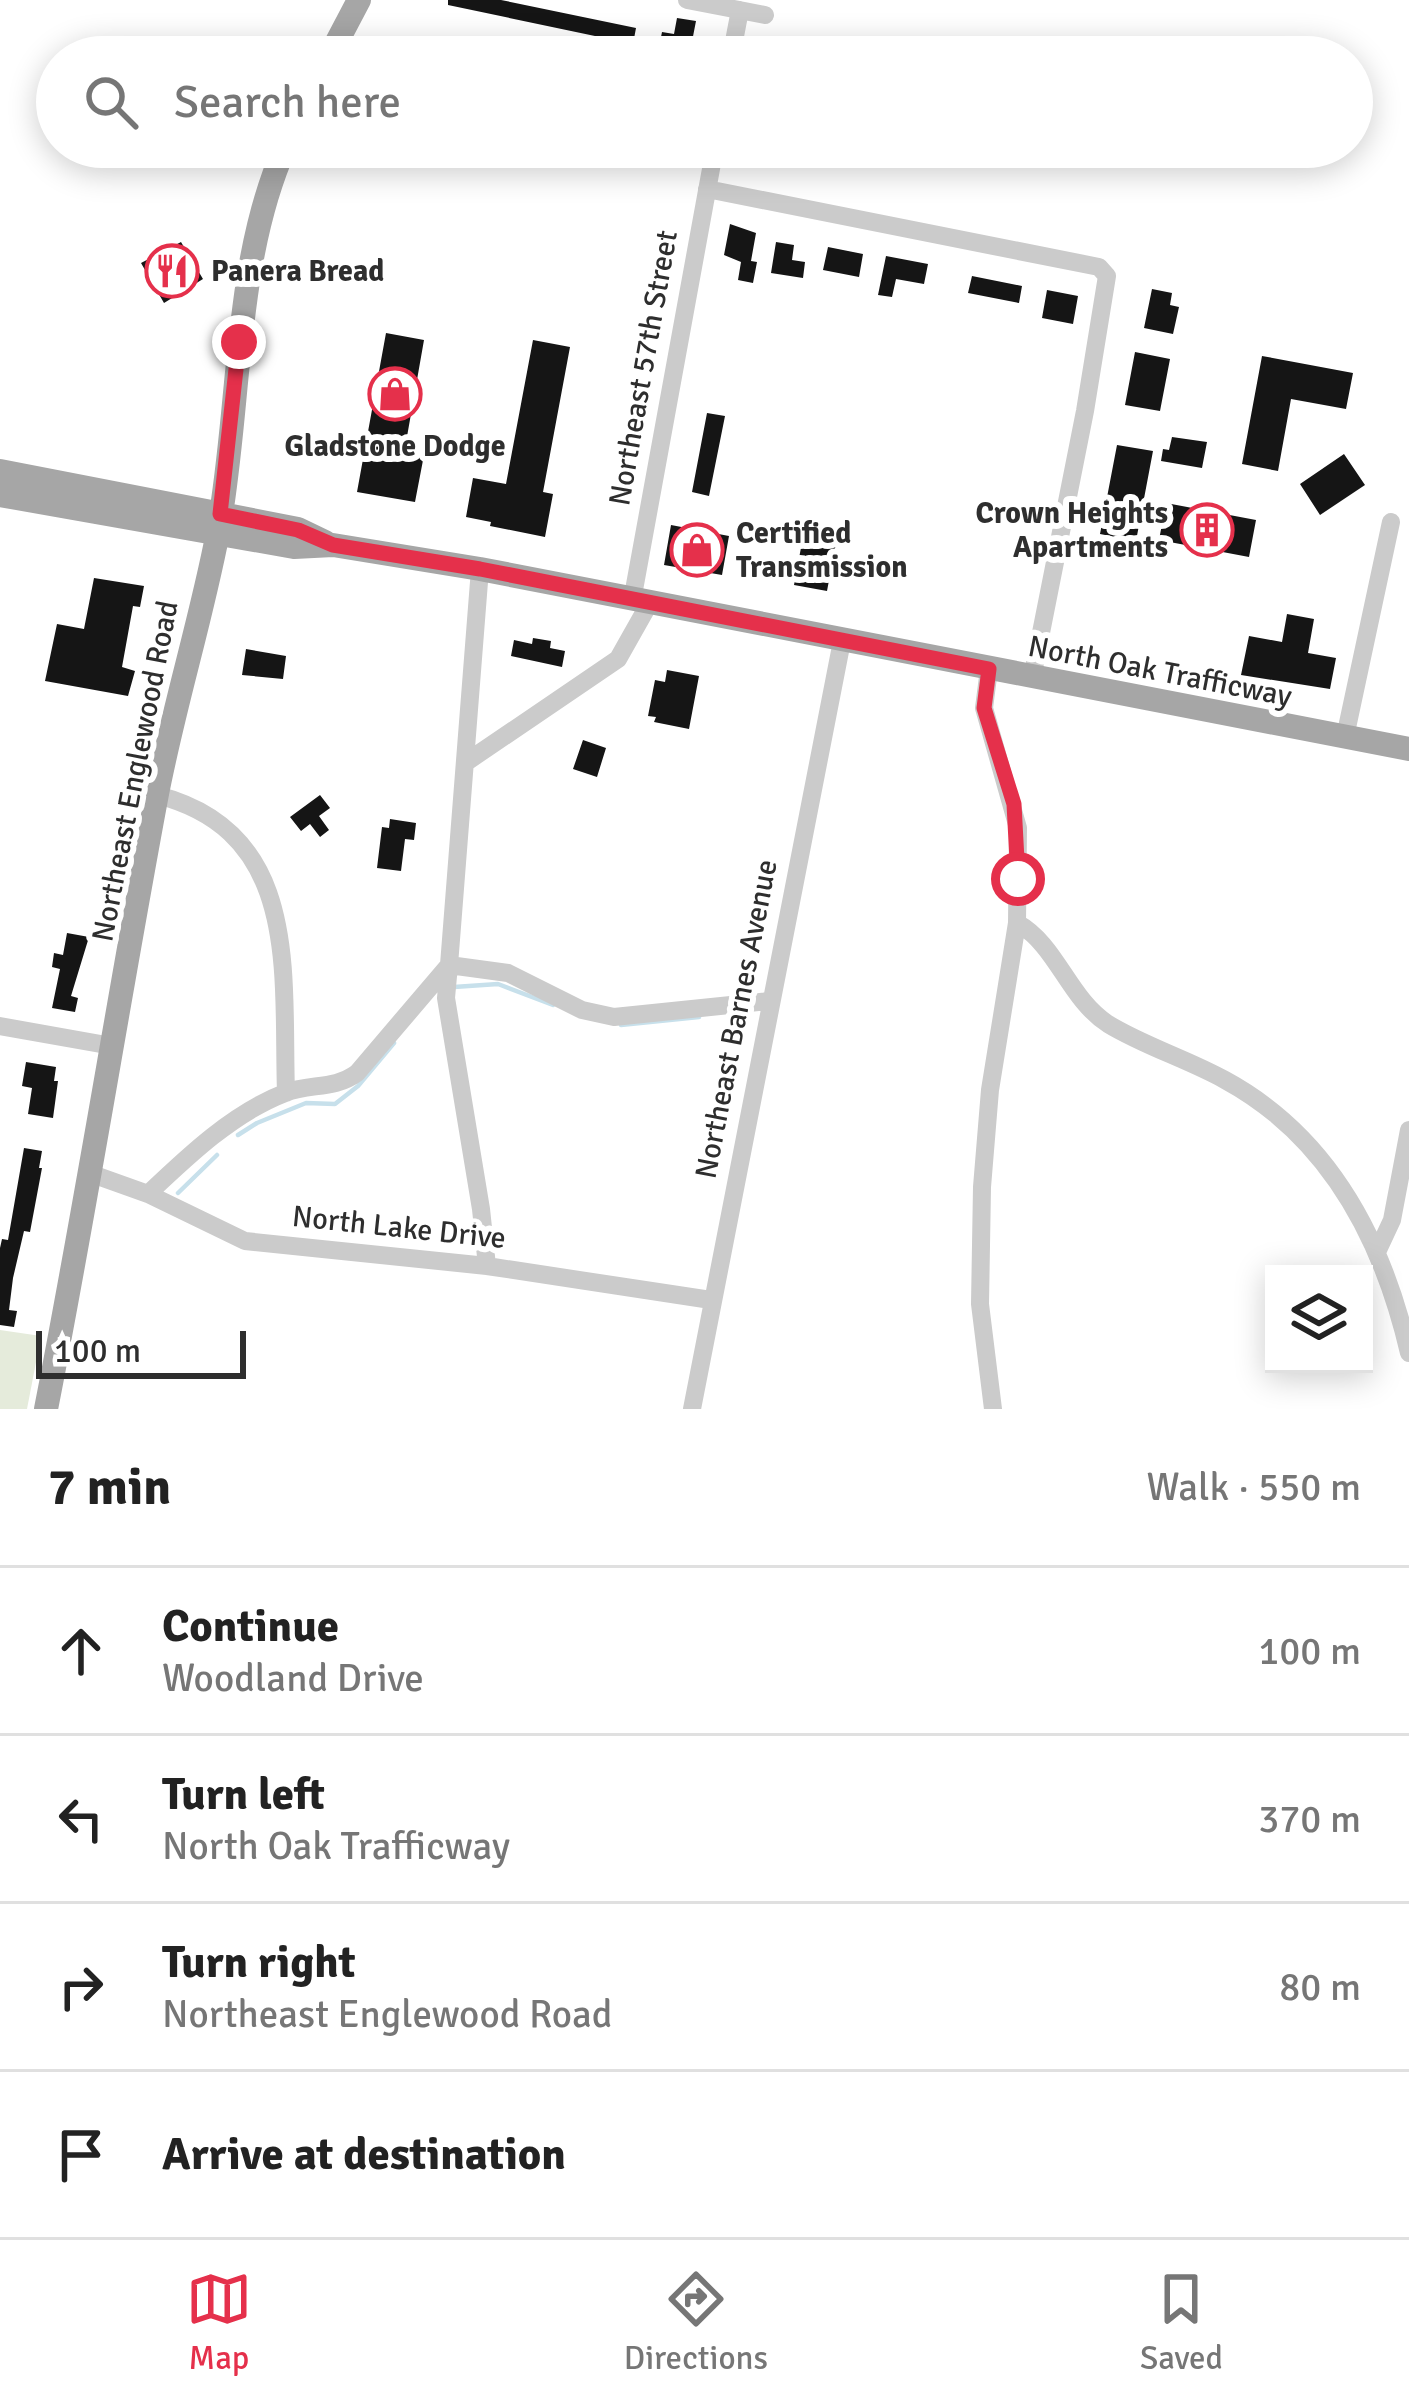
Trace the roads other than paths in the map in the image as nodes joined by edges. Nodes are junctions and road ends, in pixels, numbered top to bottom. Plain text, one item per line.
1 (358, 0) edge
2 (688, 0) edge
3 (740, 10) junction
4 (765, 15) dead end
5 (340, 36) edge
6 (735, 36) edge
7 (278, 168) edge
8 (711, 168) edge
9 (707, 189) junction
10 (0, 471) edge
11 (0, 495) edge
12 (1390, 522) dead end
13 (219, 524) junction
14 (480, 569) junction
15 (640, 603) junction
16 (842, 641) junction
17 (989, 669) junction
18 (1032, 678) junction
19 (1345, 737) junction
20 (1409, 749) edge
21 (465, 763) junction
22 (157, 795) junction
23 (1017, 922) junction
24 (448, 964) junction
25 (769, 1001) junction
26 (0, 1026) edge
27 (112, 1046) junction
28 (286, 1093) junction
29 (1409, 1130) edge
30 (92, 1174) junction
31 (148, 1194) junction
32 (1378, 1250) junction
33 (487, 1266) junction
34 (711, 1300) junction
35 (1409, 1353) edge
36 (46, 1409) edge
37 (692, 1409) edge
38 (993, 1409) edge

1 - 5 main road
2 - 3 street
3 - 4 street
3 - 6 street
7 - 13 main road, Northeast Englewood Road
8 - 9 street, Northeast 57th Street
9 - 15 street, Northeast 57th Street
9 - 18 street
10 - 13 main road, North Oak Trafficway
11 - 13 main road, North Oak Trafficway
12 - 19 street
13 - 14 main road, North Oak Trafficway
13 - 22 main road, Northeast Englewood Road
14 - 15 main road, North Oak Trafficway
14 - 21 street
15 - 16 main road, North Oak Trafficway
15 - 21 street, Northeast 57th Street
16 - 17 main road, North Oak Trafficway
16 - 25 street, Northeast Barnes Avenue
17 - 18 main road, North Oak Trafficway
17 - 23 street
18 - 19 main road, North Oak Trafficway
19 - 20 main road, North Oak Trafficway
21 - 24 street
22 - 27 main road, Northeast Englewood Road
22 - 28 street
23 - 32 street
23 - 38 street
24 - 25 street
24 - 28 street
24 - 33 street
25 - 34 street, Northeast Barnes Avenue
26 - 27 street
27 - 30 main road, Northeast Englewood Road
28 - 31 street
29 - 32 street
30 - 31 street, North Lake Drive
30 - 36 main road, Northeast Englewood Road
31 - 33 street, North Lake Drive
32 - 35 street
33 - 34 street, North Lake Drive
34 - 37 street, Northeast Barnes Avenue

